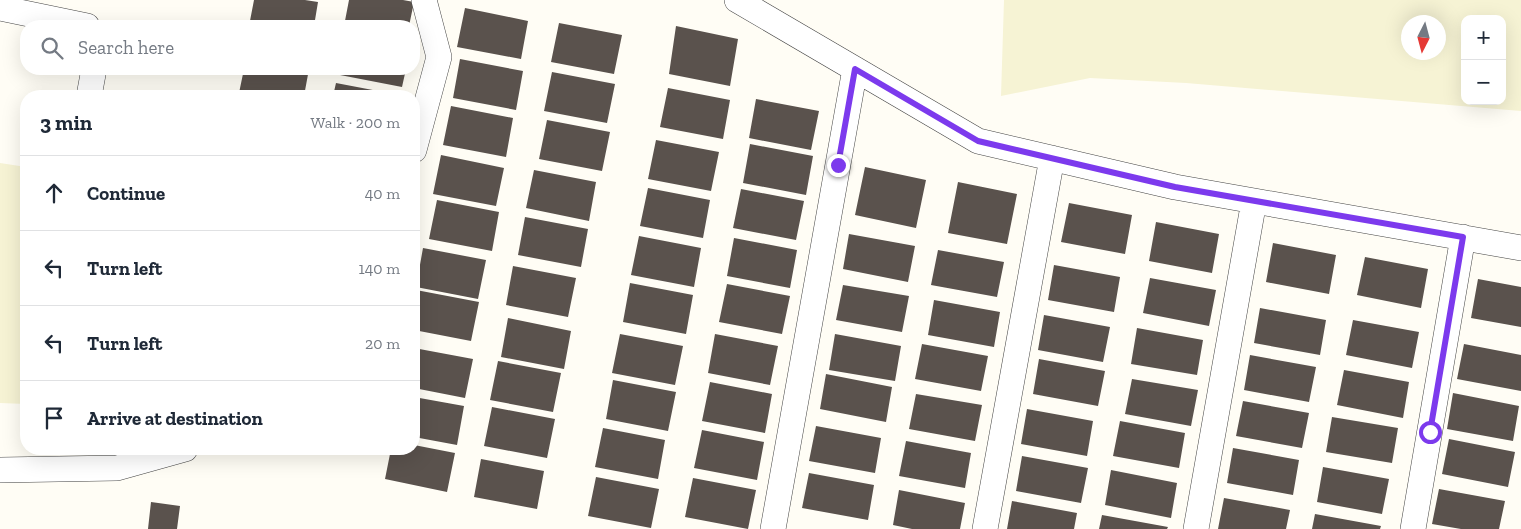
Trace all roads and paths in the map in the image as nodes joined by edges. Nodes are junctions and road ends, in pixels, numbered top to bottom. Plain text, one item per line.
1 (424, 0) edge
2 (737, 0) edge
3 (0, 8) edge
4 (58, 20) edge
5 (855, 69) junction
6 (93, 75) edge
7 (90, 90) edge
8 (420, 128) edge
9 (1052, 158) junction
10 (1254, 201) junction
11 (1463, 237) junction
12 (1521, 248) edge
13 (164, 455) edge
14 (0, 470) edge
15 (773, 529) edge
16 (985, 529) edge
17 (1196, 529) edge
18 (1413, 529) edge

1 - 8 street
2 - 5 street
3 - 4 street
5 - 9 street
5 - 15 street
6 - 7 street
9 - 10 street
9 - 16 street
10 - 11 street
10 - 17 street
11 - 12 street
11 - 18 street
13 - 14 street

